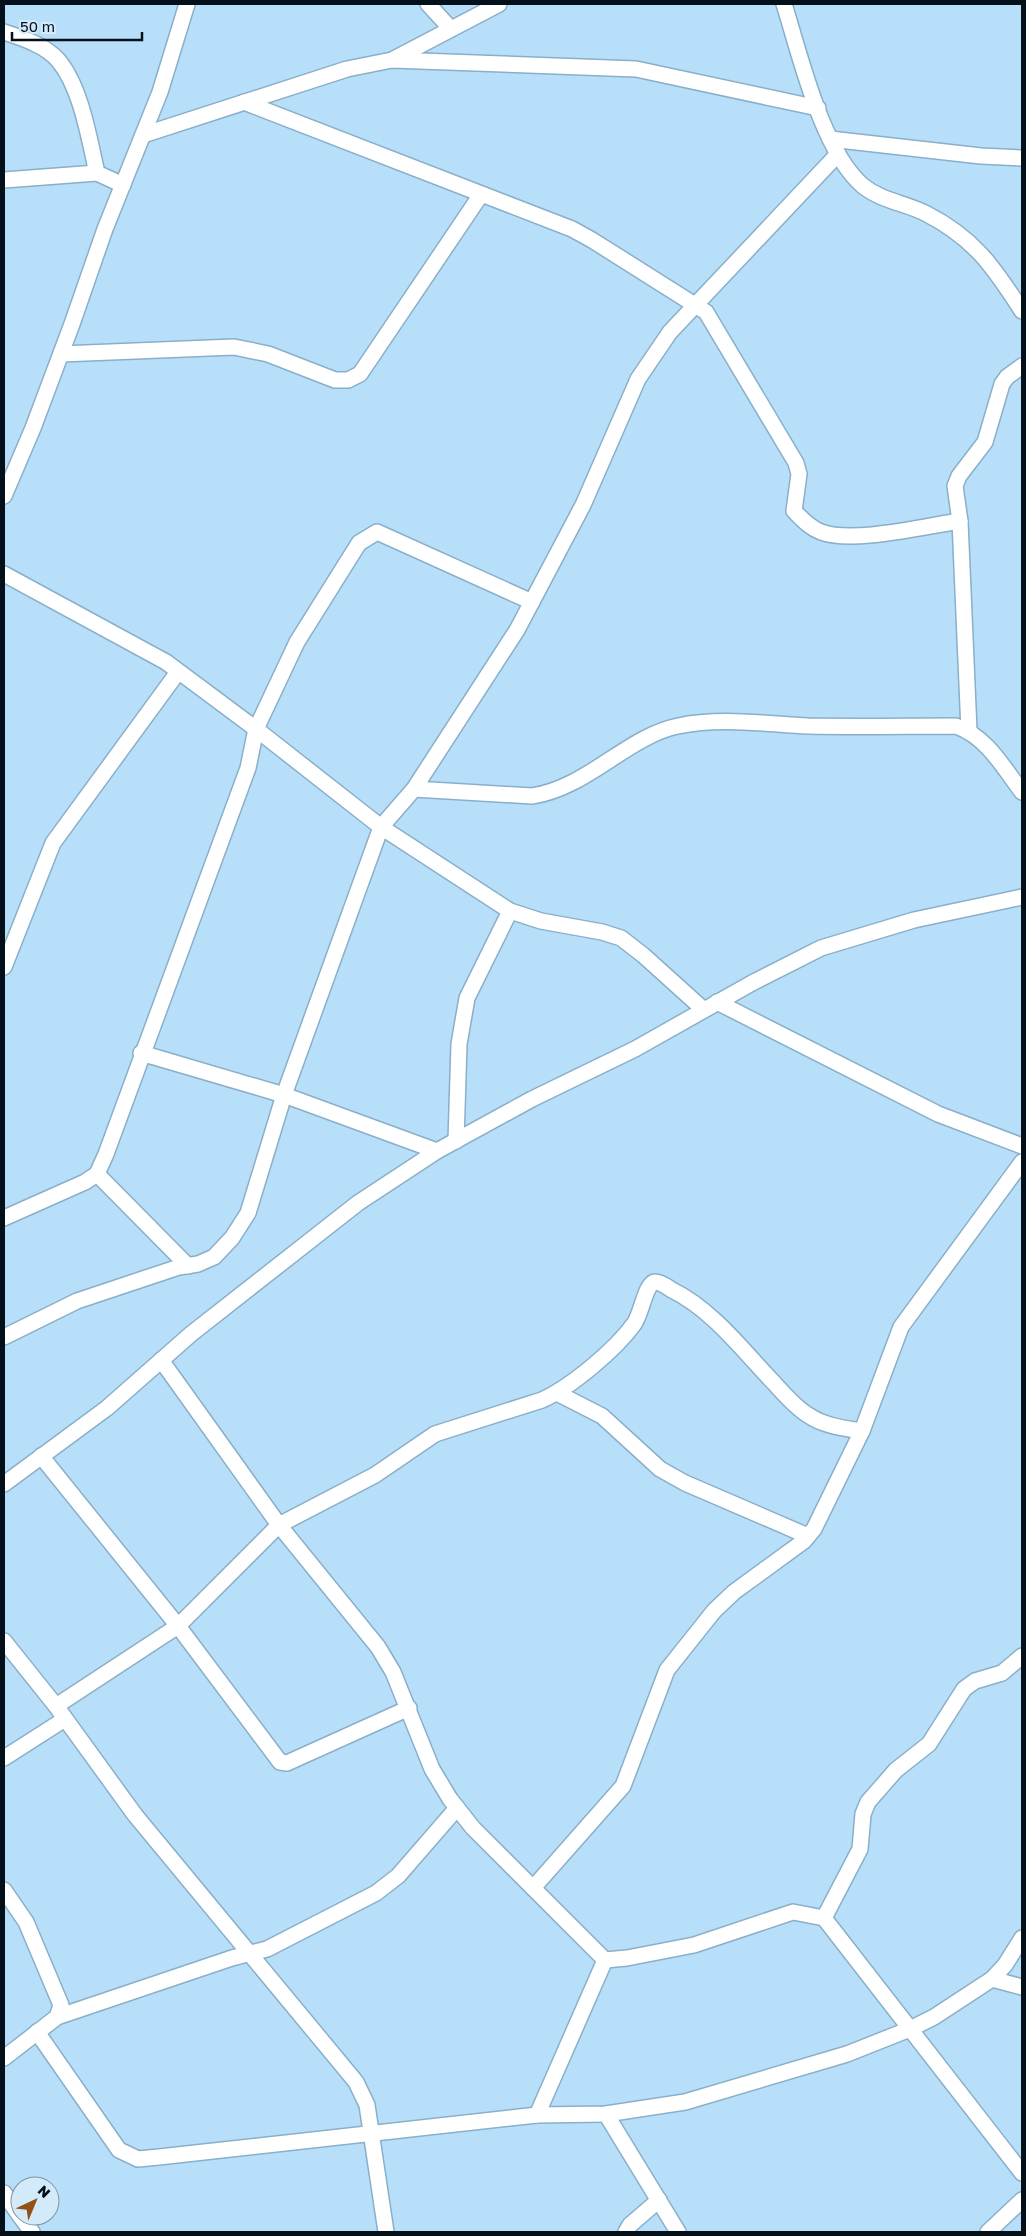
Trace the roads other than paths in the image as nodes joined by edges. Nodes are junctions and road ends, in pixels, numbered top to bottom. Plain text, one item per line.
1 (187, 4) edge
2 (428, 4) edge
3 (499, 4) edge
4 (784, 4) edge
5 (451, 29) junction
6 (4, 32) edge
7 (392, 60) junction
8 (244, 102) junction
9 (818, 108) junction
10 (143, 135) junction
11 (830, 139) junction
12 (838, 154) junction
13 (1022, 158) edge
14 (97, 172) junction
15 (4, 180) edge
16 (123, 185) junction
17 (480, 196) junction
18 (695, 305) junction
19 (1022, 311) edge
20 (61, 354) junction
21 (1022, 366) edge
22 (4, 496) edge
23 (960, 521) junction
24 (4, 574) edge
25 (532, 602) junction
26 (178, 672) junction
27 (256, 729) junction
28 (970, 730) junction
29 (414, 789) junction
30 (1022, 792) edge
31 (381, 827) junction
32 (1022, 897) edge
33 (510, 911) junction
34 (4, 967) edge
35 (717, 1002) junction
36 (704, 1010) junction
37 (141, 1053) junction
38 (284, 1095) junction
39 (456, 1141) junction
40 (1022, 1146) edge
41 (437, 1151) junction
42 (1022, 1162) edge
43 (96, 1174) junction
44 (4, 1218) edge
45 (188, 1266) junction
46 (4, 1338) edge
47 (161, 1360) junction
48 (557, 1393) junction
49 (862, 1431) junction
50 (41, 1456) junction
51 (4, 1484) edge
52 (279, 1525) junction
53 (808, 1536) junction
54 (178, 1626) junction
55 (4, 1641) edge
56 (1022, 1656) edge
57 (56, 1706) junction
58 (409, 1708) junction
59 (65, 1719) junction
60 (4, 1758) edge
61 (457, 1808) junction
62 (532, 1888) junction
63 (4, 1890) edge
64 (824, 1918) junction
65 (1022, 1938) edge
66 (251, 1953) junction
67 (605, 1960) junction
68 (992, 1979) junction
69 (1022, 1987) edge
70 (57, 2017) junction
71 (910, 2030) junction
72 (37, 2032) junction
73 (4, 2058) edge
74 (606, 2114) junction
75 (537, 2115) junction
76 (371, 2134) junction
77 (1022, 2173) edge
78 (659, 2200) junction
79 (1022, 2200) edge
80 (386, 2232) edge
81 (626, 2232) edge
82 (678, 2232) edge
83 (988, 2232) edge

1 - 10 street
2 - 5 street
3 - 5 street
4 - 9 street
5 - 7 street
6 - 14 street
7 - 8 street
7 - 9 street
8 - 10 street
8 - 17 street
9 - 11 street
10 - 16 street
11 - 12 street
11 - 13 street
12 - 18 street
12 - 19 street
14 - 15 street
14 - 16 street
16 - 20 street
17 - 18 street
17 - 20 street
18 - 23 street
18 - 25 street
20 - 22 street
21 - 23 street
23 - 28 street
24 - 26 street
25 - 27 street
25 - 29 street
26 - 27 street
26 - 34 street
27 - 31 street
27 - 37 street
28 - 29 street
28 - 30 street
29 - 31 street
31 - 33 street
31 - 38 street
32 - 35 street
33 - 36 street
33 - 39 street
35 - 36 street
35 - 40 street
36 - 39 street
37 - 38 street
37 - 43 street
38 - 41 street
38 - 45 street
39 - 41 street
41 - 47 street
42 - 49 street
43 - 44 street
43 - 45 street
45 - 46 street
47 - 50 street
47 - 52 street
48 - 49 street
48 - 52 street
48 - 53 street
49 - 53 street
50 - 51 street
50 - 54 street
52 - 54 street
52 - 58 street
53 - 62 street
54 - 57 street
54 - 58 street
55 - 57 street
56 - 64 street
57 - 59 street
58 - 61 street
59 - 60 street
59 - 66 street
61 - 62 street
61 - 66 street
62 - 67 street
63 - 70 street
64 - 67 street
64 - 71 street
65 - 68 street
66 - 70 street
66 - 76 street
67 - 75 street
68 - 69 street
68 - 71 street
70 - 72 street
71 - 74 street
71 - 77 street
72 - 73 street
72 - 76 street
74 - 75 street
74 - 78 street
75 - 76 street
76 - 80 street
78 - 81 street
78 - 82 street
79 - 83 street

